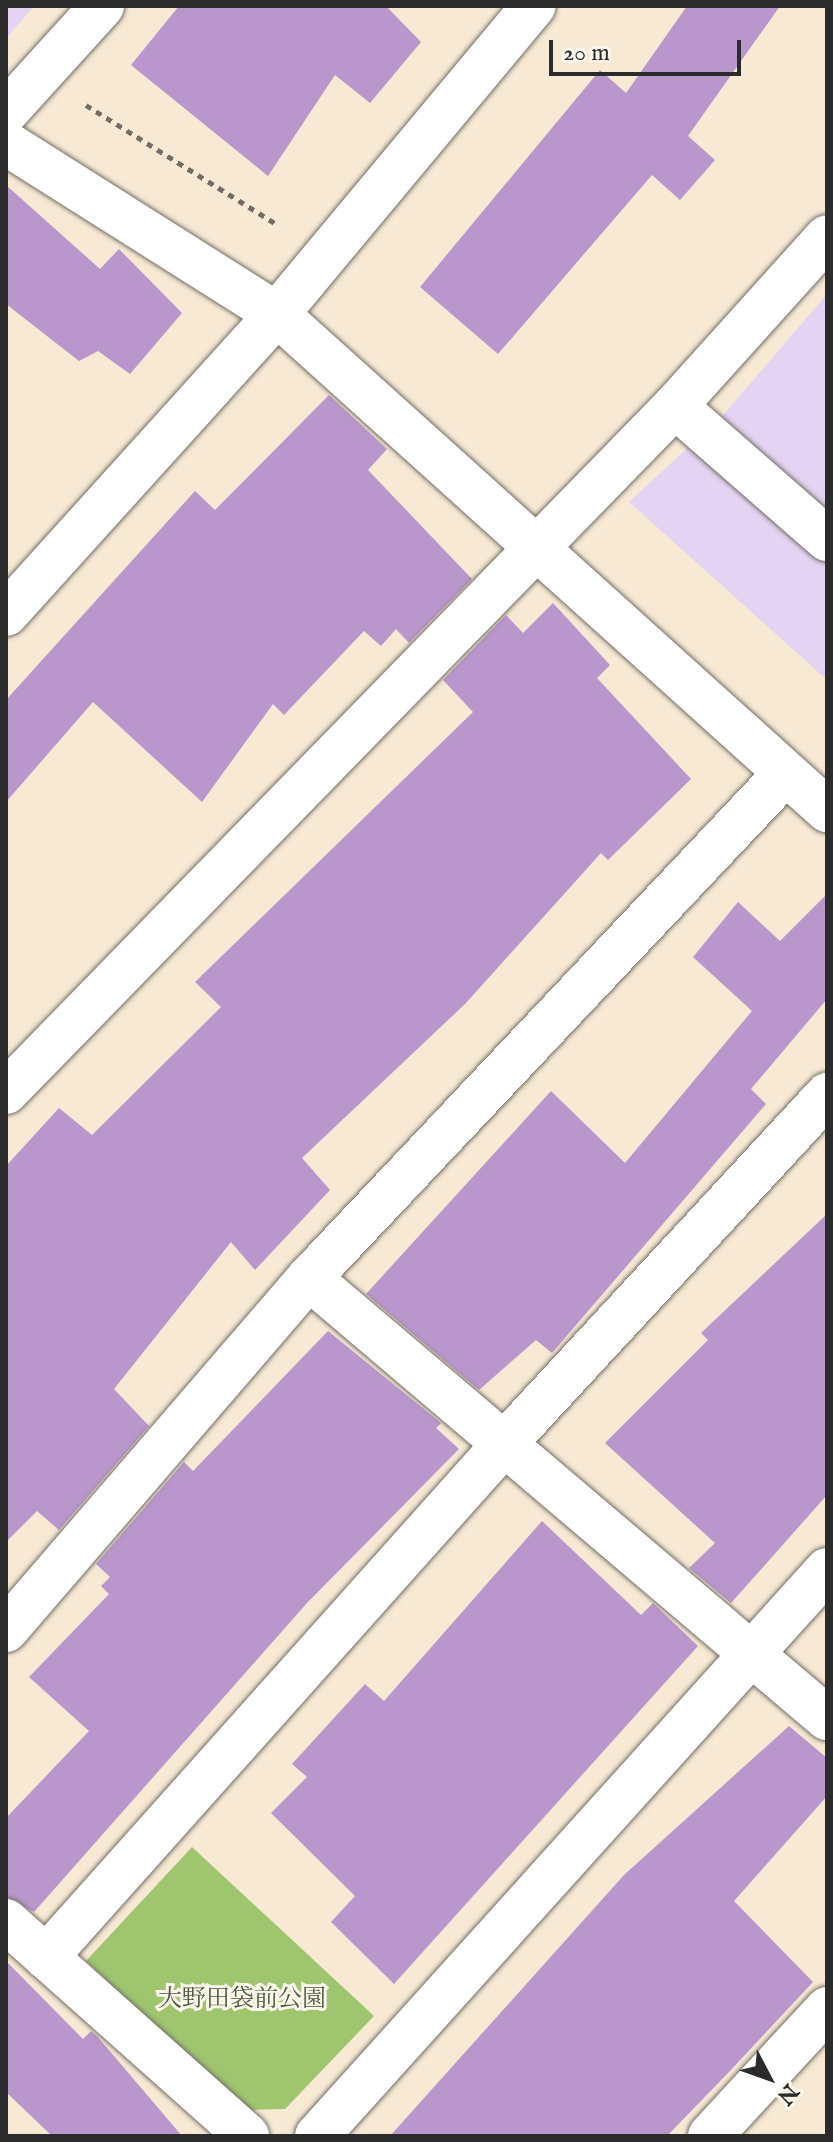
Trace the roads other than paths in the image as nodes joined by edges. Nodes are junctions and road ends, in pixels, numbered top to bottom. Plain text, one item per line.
1 (102, 6) edge
2 (534, 6) edge
3 (6, 112) edge
4 (6, 143) edge
5 (827, 237) edge
6 (277, 314) junction
7 (675, 406) junction
8 (827, 539) edge
9 (535, 544) junction
10 (6, 614) edge
11 (785, 774) junction
12 (827, 810) edge
13 (6, 1092) edge
14 (827, 1095) edge
15 (309, 1278) junction
16 (504, 1444) junction
17 (827, 1570) edge
18 (6, 1630) edge
19 (754, 1652) junction
20 (827, 1718) edge
21 (6, 1921) edge
22 (46, 1957) junction
23 (827, 2009) edge
24 (247, 2136) edge
25 (317, 2136) edge
26 (710, 2136) edge

1 - 3 street
2 - 6 street
4 - 6 street
5 - 7 street
6 - 9 street
6 - 10 street
7 - 8 street
7 - 9 street
9 - 11 street
9 - 13 street
11 - 12 street
11 - 15 street
14 - 16 street
15 - 16 street
15 - 18 street
16 - 19 street
16 - 22 street
17 - 19 street
19 - 20 street
19 - 25 street
21 - 22 street
22 - 24 street
23 - 26 street

